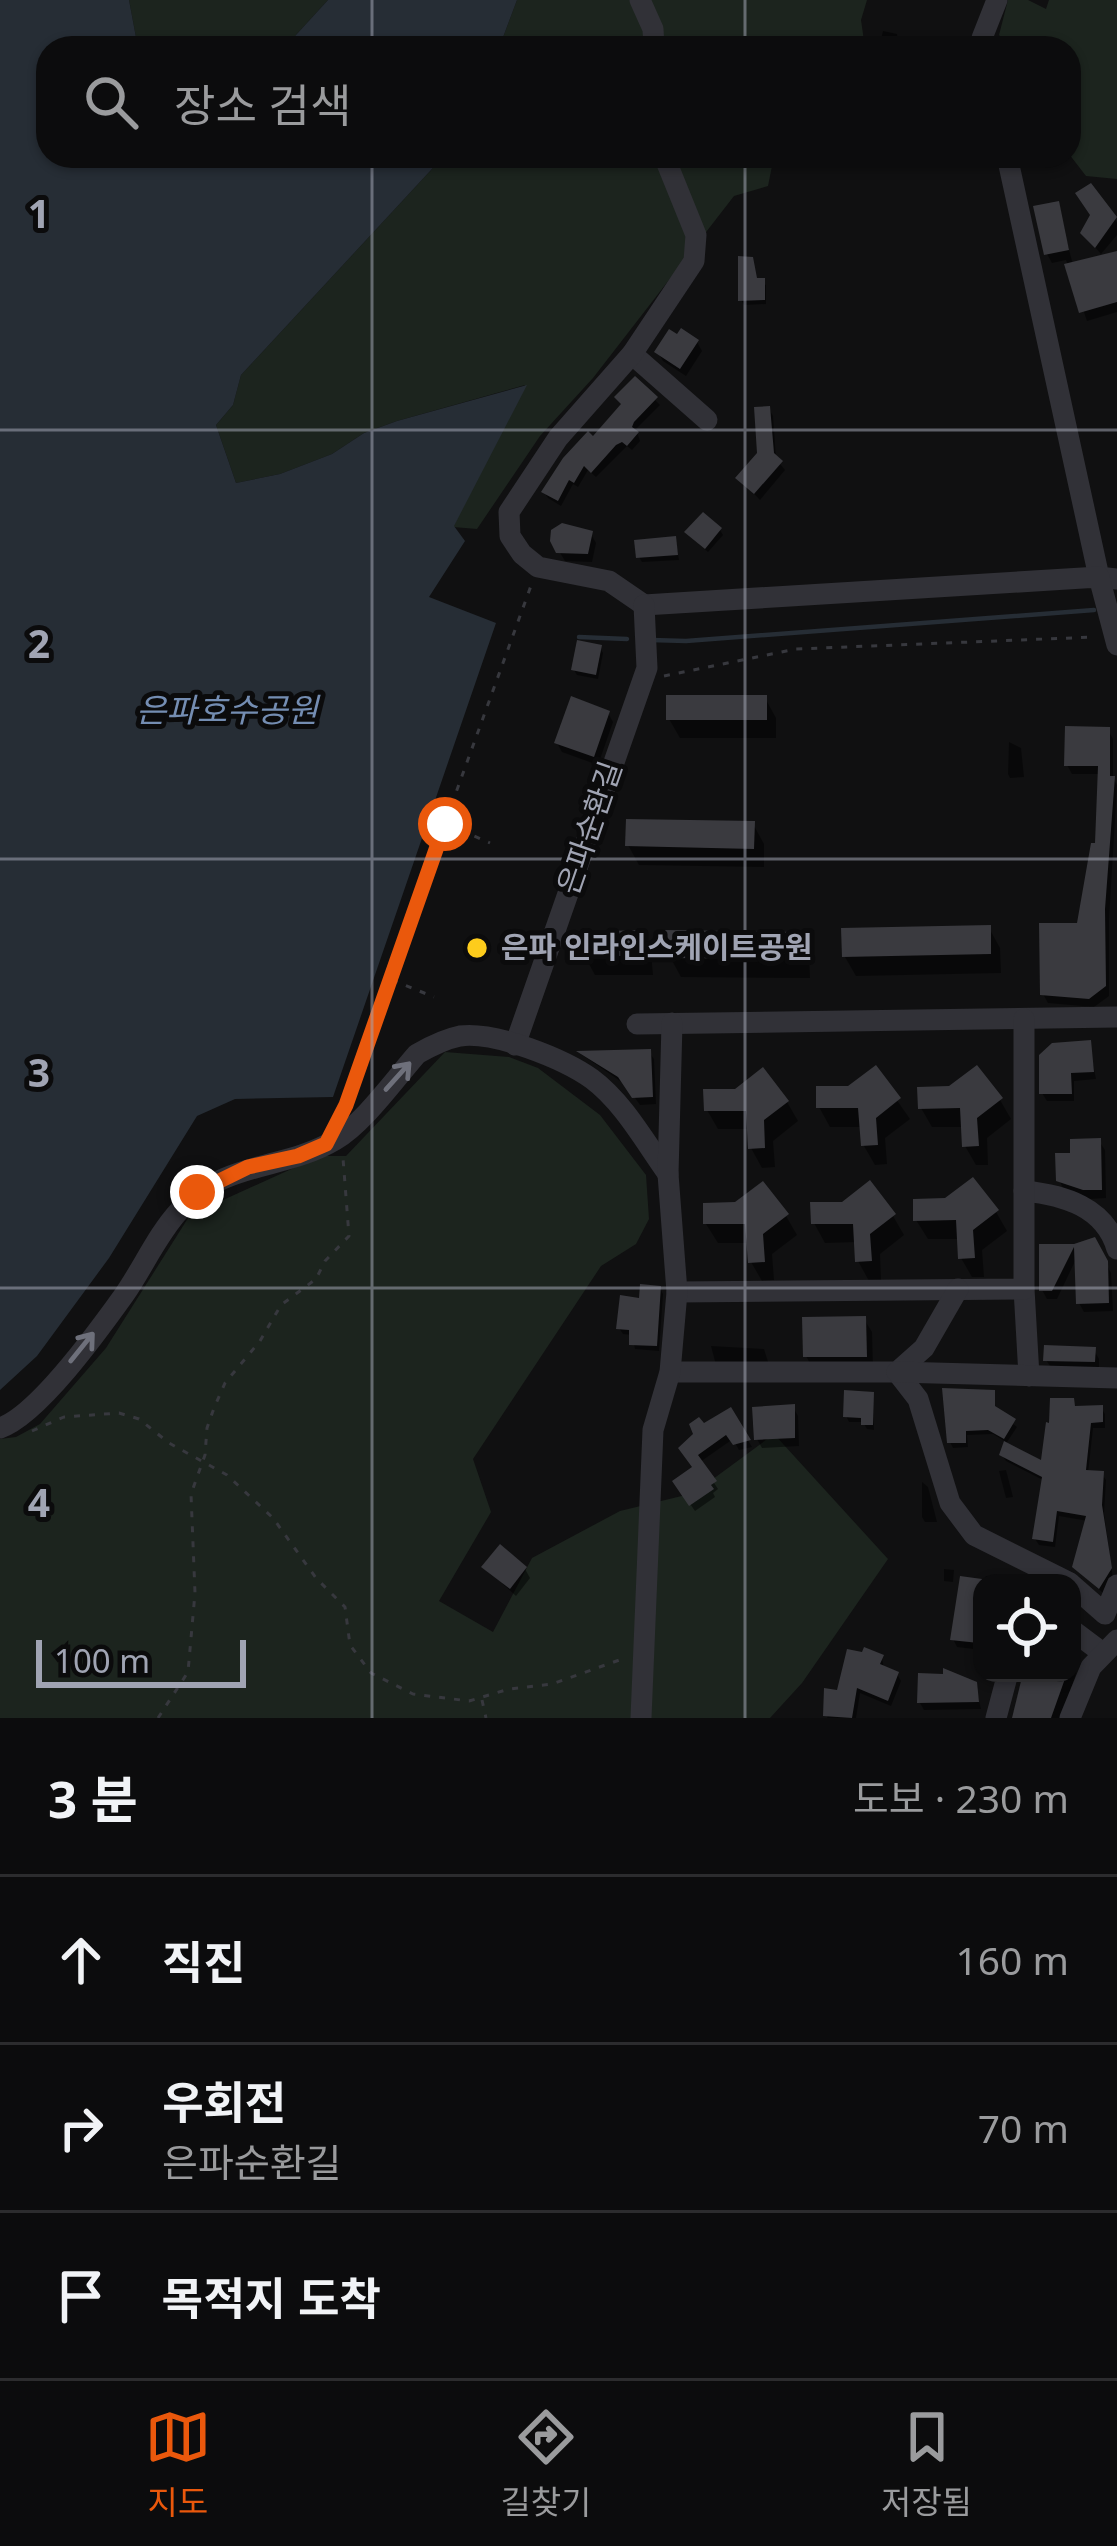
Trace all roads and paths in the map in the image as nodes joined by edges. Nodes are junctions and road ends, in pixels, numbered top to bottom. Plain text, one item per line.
1 (640, 0) edge
2 (997, 0) edge
3 (653, 36) edge
4 (983, 36) edge
5 (669, 168) edge
6 (1010, 168) edge
7 (632, 354) junction
8 (707, 421) dead end
9 (538, 567) junction
10 (1108, 578) edge
11 (644, 605) junction
12 (1116, 640) edge
13 (642, 680) junction
14 (445, 824) junction
15 (490, 842) dead end
16 (390, 980) junction
17 (434, 997) dead end
18 (1117, 1017) edge
19 (1024, 1019) junction
20 (672, 1023) junction
21 (637, 1024) dead end
22 (515, 1045) junction
23 (330, 1143) junction
24 (668, 1174) junction
25 (1024, 1191) junction
26 (1117, 1249) edge
27 (1024, 1288) junction
28 (958, 1289) junction
29 (676, 1292) junction
30 (670, 1372) junction
31 (897, 1372) junction
32 (1029, 1376) junction
33 (1117, 1378) edge
34 (0, 1428) edge
35 (26, 1434) dead end
36 (203, 1460) junction
37 (1051, 1574) edge
38 (1117, 1586) edge
39 (1081, 1593) edge
40 (1105, 1614) junction
41 (645, 1652) junction
42 (1101, 1652) edge
43 (1005, 1682) edge
44 (482, 1698) junction
45 (158, 1718) edge
46 (486, 1718) edge
47 (641, 1718) edge
48 (996, 1718) edge
49 (1070, 1718) edge

1 - 3 street
2 - 4 street
5 - 7 street
6 - 10 street
7 - 8 street
7 - 9 street
9 - 11 street
9 - 14 path
10 - 11 street
10 - 12 street
11 - 13 street, 은파순환길
12 - 13 path
13 - 22 street, 은파순환길
14 - 15 path
14 - 16 path
16 - 17 path
16 - 23 path
18 - 19 street
19 - 20 street
19 - 25 street
20 - 21 street
20 - 24 street
23 -> 22 street
22 - 24 street
34 -> 23 street
23 - 36 path
24 - 29 street
25 - 26 street
25 - 27 street
27 - 28 street
27 - 32 street
28 - 29 street
28 - 31 street
29 - 30 street
30 - 31 street
30 - 41 street
31 - 32 street
31 - 37 street
32 - 33 street
35 - 36 path
36 - 44 path
36 - 45 path
38 - 40 street
39 - 40 street
40 - 42 street
41 - 44 path
41 - 47 street
42 - 49 street
43 - 48 street
44 - 46 path

